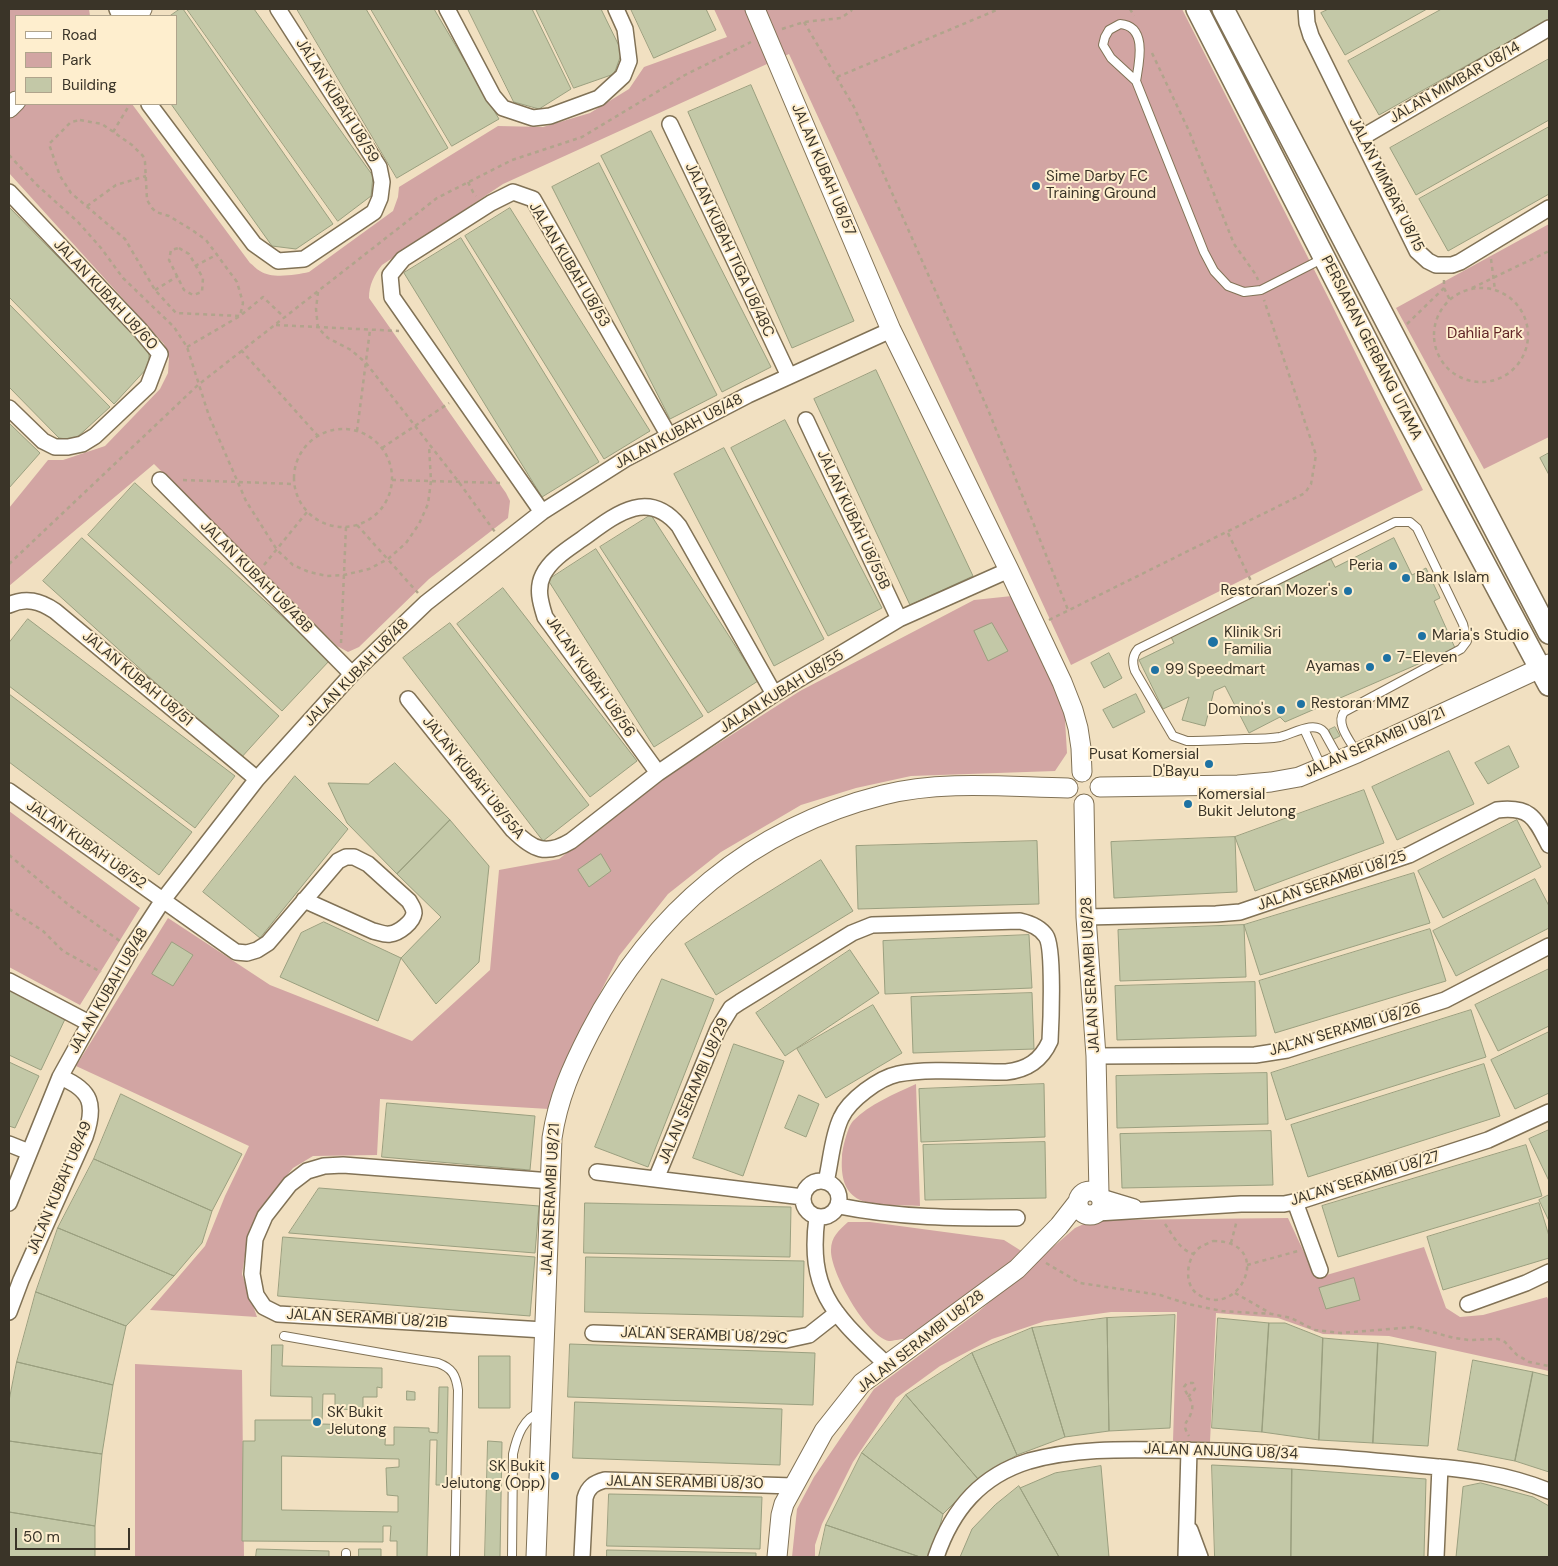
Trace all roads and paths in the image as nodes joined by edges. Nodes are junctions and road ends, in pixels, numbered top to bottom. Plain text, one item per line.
1 (278, 9) edge
2 (447, 9) edge
3 (616, 9) edge
4 (755, 9) edge
5 (999, 9) edge
6 (1130, 9) edge
7 (1197, 9) edge
8 (1223, 9) edge
9 (1306, 9) edge
10 (1134, 18) dead end
11 (804, 22) dead end
12 (1549, 28) edge
13 (1152, 53) dead end
14 (837, 77) junction
15 (1136, 81) junction
16 (129, 105) edge
17 (150, 105) edge
18 (670, 124) dead end
19 (114, 132) junction
20 (1361, 138) junction
21 (9, 154) edge
22 (146, 176) junction
23 (9, 192) edge
24 (87, 206) junction
25 (1549, 208) edge
26 (1488, 245) junction
27 (1549, 251) edge
28 (218, 254) junction
29 (1324, 258) junction
30 (196, 266) junction
31 (1444, 266) junction
32 (178, 276) junction
33 (1494, 279) junction
34 (1444, 288) junction
35 (155, 290) junction
36 (1261, 290) junction
37 (1495, 290) junction
38 (318, 292) dead end
39 (1460, 292) junction
40 (1450, 300) junction
41 (240, 316) junction
42 (285, 317) dead end
43 (276, 325) dead end
44 (318, 328) junction
45 (370, 330) junction
46 (890, 330) junction
47 (416, 332) junction
48 (1394, 334) junction
49 (186, 347) junction
50 (241, 350) dead end
51 (366, 363) junction
52 (789, 376) junction
53 (460, 395) junction
54 (9, 408) edge
55 (806, 420) dead end
56 (414, 426) junction
57 (357, 432) junction
58 (318, 436) junction
59 (669, 436) junction
60 (429, 446) junction
61 (382, 448) junction
62 (160, 480) joint
63 (392, 480) junction
64 (431, 481) junction
65 (458, 481) junction
66 (239, 482) junction
67 (521, 483) junction
68 (294, 484) junction
69 (307, 512) junction
70 (542, 512) junction
71 (357, 525) junction
72 (346, 527) junction
73 (1228, 533) junction
74 (502, 542) junction
75 (277, 550) junction
76 (388, 559) junction
77 (1009, 570) junction
78 (344, 574) junction
79 (255, 576) junction
80 (1256, 591) junction
81 (426, 602) junction
82 (9, 605) edge
83 (1068, 610) junction
84 (900, 619) junction
85 (1036, 627) junction
86 (1549, 633) edge
87 (340, 662) junction
88 (1546, 672) edge
89 (352, 674) junction
90 (774, 694) junction
91 (408, 699) dead end
92 (1304, 729) junction
93 (1358, 754) junction
94 (1340, 761) junction
95 (1322, 769) junction
96 (1082, 772) junction
97 (658, 773) junction
98 (257, 779) junction
99 (1100, 787) junction
100 (1068, 788) junction
101 (9, 791) edge
102 (1084, 804) junction
103 (571, 841) joint
104 (1549, 845) edge
105 (9, 854) edge
106 (163, 900) junction
107 (304, 900) junction
108 (9, 909) edge
109 (1086, 917) junction
110 (1549, 946) edge
111 (131, 949) junction
112 (113, 979) junction
113 (9, 981) edge
114 (89, 1023) junction
115 (1096, 1056) junction
116 (60, 1077) junction
117 (1549, 1112) edge
118 (9, 1144) edge
119 (29, 1152) junction
120 (597, 1172) dead end
121 (656, 1179) junction
122 (550, 1181) junction
123 (826, 1182) junction
124 (803, 1197) junction
125 (1091, 1202) junction
126 (1295, 1202) junction
127 (9, 1203) edge
128 (1241, 1204) junction
129 (839, 1206) junction
130 (1148, 1210) junction
131 (818, 1218) junction
132 (1017, 1218) dead end
133 (1231, 1243) junction
134 (1312, 1248) junction
135 (1032, 1253) junction
136 (1194, 1254) junction
137 (1247, 1265) junction
138 (1320, 1270) dead end
139 (1549, 1272) edge
140 (1235, 1293) junction
141 (1468, 1304) dead end
142 (9, 1312) edge
143 (837, 1313) junction
144 (1272, 1314) junction
145 (544, 1330) junction
146 (593, 1333) dead end
147 (284, 1336) dead end
148 (887, 1365) junction
149 (1549, 1366) edge
150 (1188, 1397) junction
151 (542, 1411) junction
152 (1189, 1450) junction
153 (1440, 1467) junction
154 (793, 1486) junction
155 (1549, 1491) edge
156 (1188, 1521) junction
157 (455, 1557) edge
158 (512, 1557) edge
159 (536, 1557) edge
160 (582, 1557) edge
161 (777, 1557) edge
162 (936, 1557) edge
163 (1186, 1557) edge
164 (1200, 1557) edge
165 (1436, 1557) edge

1 - 17 street, JALAN KUBAH U8/59
2 - 3 street
4 - 46 street, JALAN KUBAH U8/57
5 - 14 path
6 - 10 path
7 - 29 main road, PERSIARAN GERBANG UTAMA
8 - 48 main road, PERSIARAN GERBANG UTAMA
9 - 20 street, JALAN MIMBAR U8/15
11 - 14 path
12 - 20 street, JALAN MIMBAR U8/14
13 - 36 path
14 - 83 path
15 - 15 lane
15 - 36 lane
16 - 19 path
18 - 52 street, JALAN KUBAH TIGA U8/48C
19 - 22 path
19 - 24 path
20 - 31 street, JALAN MIMBAR U8/15
21 - 49 path
22 - 24 path
22 - 28 path
23 - 54 street, JALAN KUBAH U8/60
24 - 35 path
25 - 26 street
26 - 31 street
26 - 33 path
27 - 33 path
28 - 30 path
28 - 41 path
29 - 36 lane
29 - 88 main road, PERSIARAN GERBANG UTAMA
30 - 32 path
30 - 32 path
31 - 34 path
32 - 35 path
33 - 37 path
33 - 39 path
34 - 40 path
34 - 48 path
35 - 41 path
36 - 73 path
37 - 39 path
37 - 40 path
38 - 44 path
39 - 40 path
41 - 42 path
41 - 49 path
43 - 44 path
44 - 45 path
44 - 51 path
45 - 47 path
45 - 51 path
46 - 52 street, JALAN KUBAH U8/48
46 - 77 street, JALAN KUBAH U8/57
47 - 53 street, JALAN KUBAH U8/53
47 - 59 street, JALAN KUBAH U8/53
48 - 86 main road, PERSIARAN GERBANG UTAMA
49 - 66 path
50 - 58 path
51 - 56 path
51 - 57 path
52 - 59 street, JALAN KUBAH U8/48
53 - 56 path
53 - 67 street, JALAN KUBAH U8/53
55 - 84 street, JALAN KUBAH U8/55B
56 - 60 path
56 - 61 path
57 - 58 path
57 - 61 path
58 - 68 path
59 - 70 street, JALAN KUBAH U8/48
60 - 64 path
60 - 65 path
61 - 63 path
62 - 66 path
62 - 79 street, JALAN KUBAH U8/48B
63 - 64 path
63 - 71 path
64 - 65 path
64 - 76 path
65 - 67 path
65 - 74 path
66 - 68 path
66 - 75 path
67 - 70 street, JALAN KUBAH U8/53
68 - 69 path
69 - 72 path
69 - 75 path
70 - 74 street, JALAN KUBAH U8/48
71 - 72 path
71 - 76 path
72 - 78 path
73 - 80 path
73 - 83 path
74 - 81 street, JALAN KUBAH U8/48
75 - 78 path
75 - 79 path
76 - 78 path
76 - 81 path
77 - 84 street, JALAN KUBAH U8/55
77 - 85 street, JALAN KUBAH U8/57
78 - 87 path
79 - 87 street, JALAN KUBAH U8/48B
80 - 92 lane
80 - 93 lane
81 - 89 street, JALAN KUBAH U8/48
82 - 98 street, JALAN KUBAH U8/51
83 - 85 path
84 - 90 street, JALAN KUBAH U8/55
85 - 96 street, JALAN KUBAH U8/57
87 - 89 street, JALAN KUBAH U8/48B
88 - 93 street, JALAN SERAMBI U8/21
89 - 98 street, JALAN KUBAH U8/48
90 - 97 street, JALAN KUBAH U8/55
90 - 97 street, JALAN KUBAH U8/56
91 - 103 street, JALAN KUBAH U8/55A
92 - 94 lane
92 - 95 lane
93 - 94 street, JALAN SERAMBI U8/21
94 - 95 street, JALAN SERAMBI U8/21
95 - 99 street, JALAN SERAMBI U8/21
96 - 99 street
96 - 100 street
97 - 103 street, JALAN KUBAH U8/55
98 - 106 street, JALAN KUBAH U8/48
99 - 102 street
100 - 102 street
100 - 122 street, JALAN SERAMBI U8/21
101 - 106 street, JALAN KUBAH U8/52
102 - 109 street, JALAN SERAMBI U8/28
104 - 109 street, JALAN SERAMBI U8/25
105 - 111 path
106 - 107 street, JALAN KUBAH U8/52
106 - 111 street, JALAN KUBAH U8/48
107 - 107 street, JALAN KUBAH U8/52
108 - 112 path
109 - 115 street, JALAN SERAMBI U8/28
110 - 115 street, JALAN SERAMBI U8/26
111 - 112 street, JALAN KUBAH U8/48
112 - 114 street, JALAN KUBAH U8/48
113 - 114 street
114 - 116 street, JALAN KUBAH U8/48
115 - 125 street, JALAN SERAMBI U8/28
116 - 119 street, JALAN KUBAH U8/48
116 - 142 street, JALAN KUBAH U8/49
117 - 126 street, JALAN SERAMBI U8/27
118 - 119 street
119 - 127 street, JALAN KUBAH U8/48
120 - 121 street
121 - 123 street, JALAN SERAMBI U8/29
121 - 124 street
122 - 145 street, JALAN SERAMBI U8/21
122 - 145 street, JALAN SERAMBI U8/21B
123 - 124 street
123 - 129 street
124 - 131 street
125 - 130 street, JALAN SERAMBI U8/27
125 - 135 street, JALAN SERAMBI U8/28
126 - 128 street, JALAN SERAMBI U8/27
126 - 134 street
128 - 130 street, JALAN SERAMBI U8/27
128 - 133 path
129 - 131 street
129 - 132 street
130 - 136 path
131 - 143 street
133 - 136 path
133 - 137 path
134 - 137 path
134 - 138 street
135 - 144 path
135 - 148 street, JALAN SERAMBI U8/28
136 - 140 path
137 - 140 path
139 - 141 street
140 - 144 path
143 - 146 street, JALAN SERAMBI U8/29C
143 - 148 street
144 - 149 path
145 - 151 street, JALAN SERAMBI U8/21
147 - 157 lane
148 - 154 street, JALAN SERAMBI U8/28
150 - 150 path
150 - 152 path
151 - 158 lane
151 - 159 street, JALAN SERAMBI U8/21
152 - 153 street, JALAN ANJUNG U8/34
152 - 156 street
152 - 162 street, JALAN ANJUNG U8/34
153 - 155 street, JALAN ANJUNG U8/34
153 - 165 street
154 - 160 street, JALAN SERAMBI U8/30
154 - 161 street, JALAN SERAMBI U8/28
156 - 163 street
156 - 164 street

